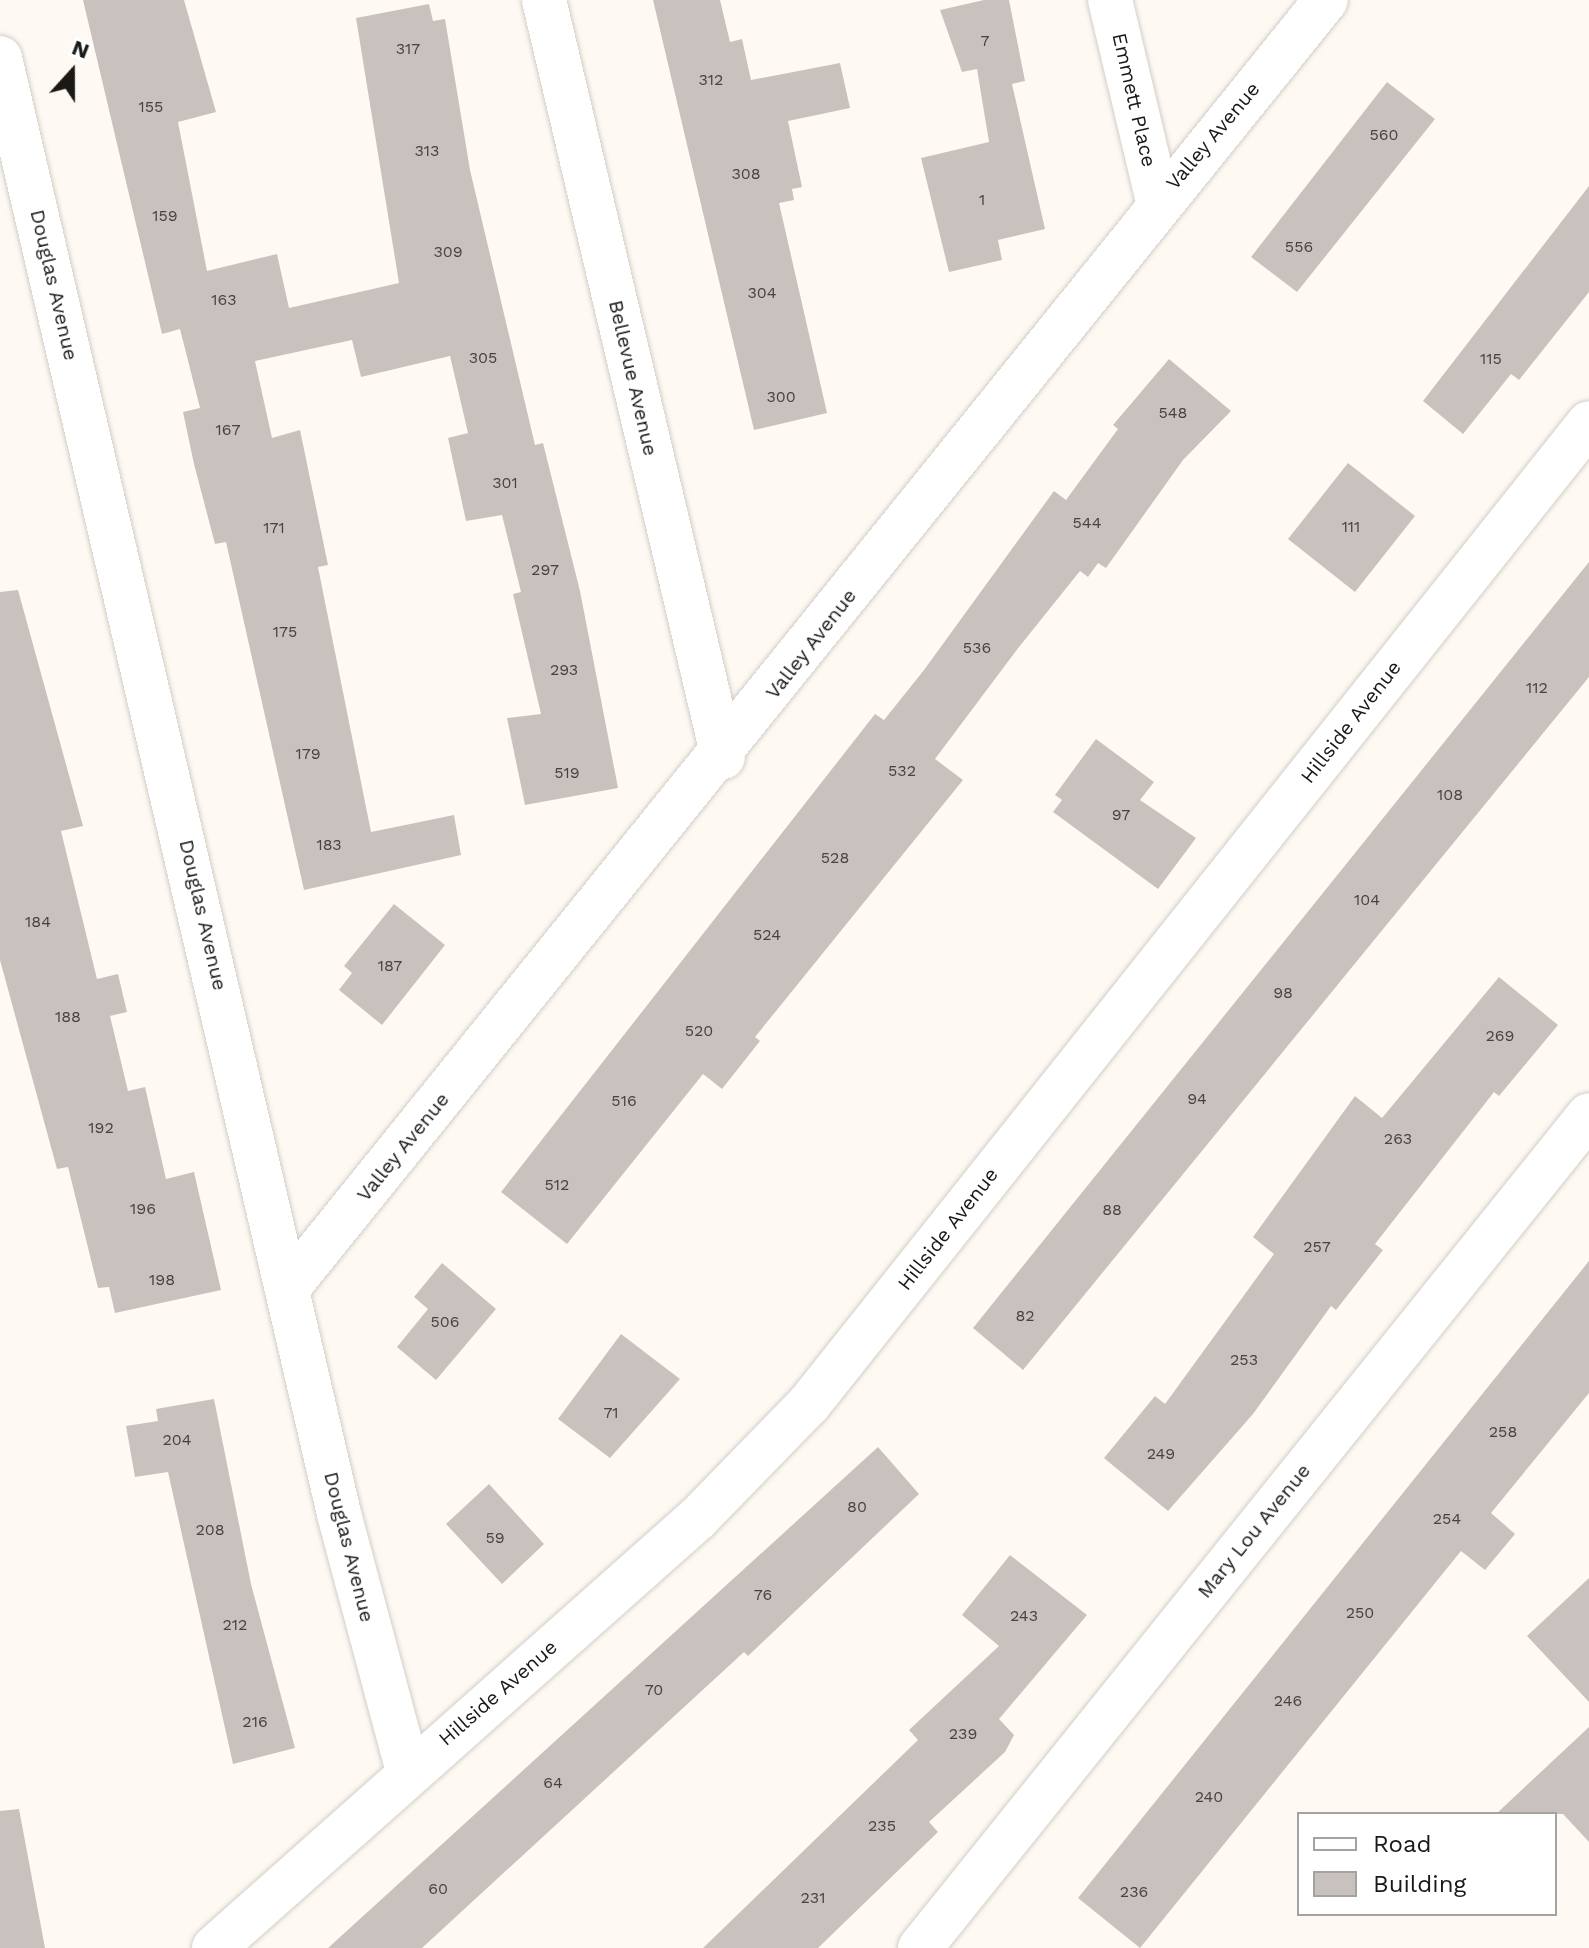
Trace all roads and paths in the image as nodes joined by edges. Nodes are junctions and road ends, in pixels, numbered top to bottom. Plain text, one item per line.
1 (544, 0) edge
2 (1110, 0) edge
3 (1326, 0) edge
4 (0, 58) edge
5 (1158, 201) junction
6 (1589, 423) edge
7 (723, 757) junction
8 (1589, 1115) edge
9 (291, 1284) junction
10 (408, 1772) junction
11 (214, 1948) edge
12 (920, 1948) edge

1 - 7 street, Bellevue Avenue
2 - 5 street, Emmett Place
3 - 5 street, Valley Avenue
4 - 9 street, Douglas Avenue
5 - 7 street, Valley Avenue
6 - 10 street, Hillside Avenue
7 - 9 street, Valley Avenue
8 - 12 street, Mary Lou Avenue
9 - 10 street, Douglas Avenue
10 - 11 street, Hillside Avenue

